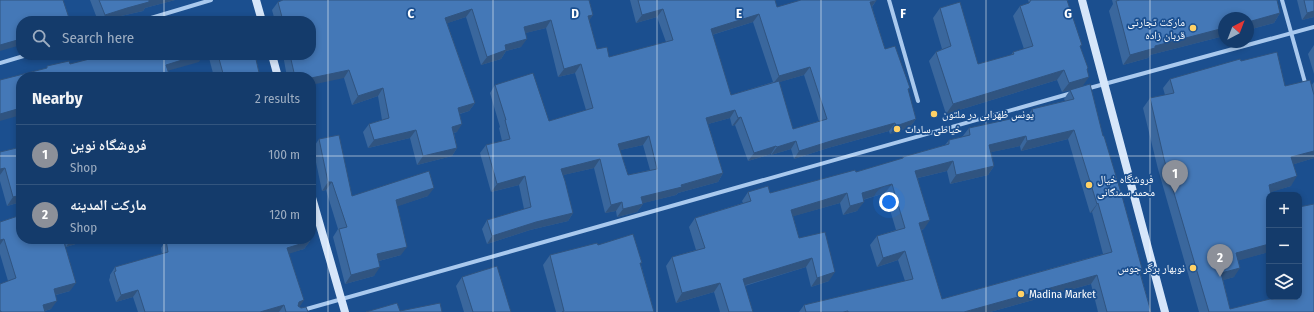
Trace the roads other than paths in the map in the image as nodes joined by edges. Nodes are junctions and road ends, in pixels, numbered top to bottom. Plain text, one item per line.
1 (211, 0) edge
2 (256, 0) edge
3 (889, 0) edge
4 (1082, 0) edge
5 (1282, 0) edge
6 (158, 16) edge
7 (261, 16) edge
8 (1314, 28) edge
9 (1292, 34) junction
10 (16, 58) edge
11 (273, 60) edge
12 (0, 63) edge
13 (277, 72) edge
14 (1104, 84) junction
15 (1081, 91) edge
16 (1074, 93) edge
17 (1308, 93) edge
18 (918, 101) dead end
19 (316, 212) edge
20 (341, 300) junction
21 (296, 312) edge
22 (345, 312) edge
23 (1165, 312) edge

1 - 6 street
2 - 7 main road
3 - 18 street
4 - 14 main road
5 - 9 street
8 - 9 street
9 - 14 street
9 - 17 street
10 - 12 street
11 - 13 main road
14 - 15 street
14 - 23 main road
16 - 20 street
19 - 20 main road
20 - 21 street
20 - 22 main road

